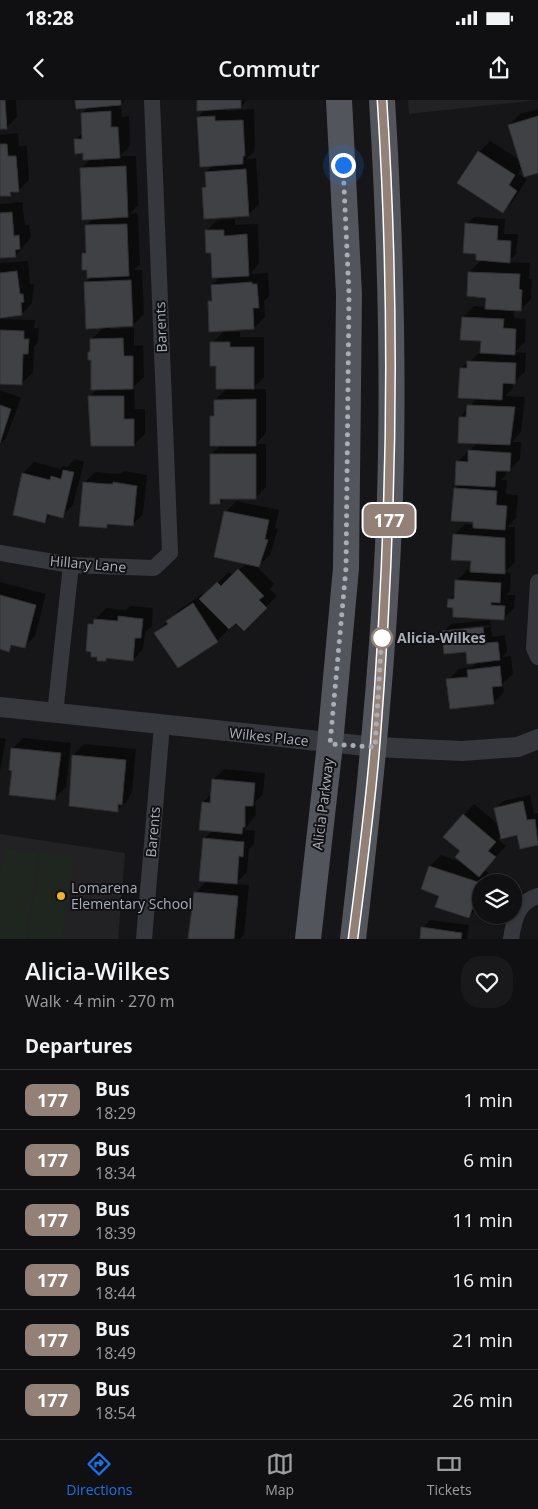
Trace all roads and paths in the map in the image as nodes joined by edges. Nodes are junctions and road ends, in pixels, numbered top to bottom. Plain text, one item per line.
1 (152, 100) edge
2 (339, 100) edge
3 (382, 100) edge
4 (0, 552) edge
5 (170, 553) joint
6 (71, 565) junction
7 (538, 582) edge
8 (538, 657) edge
9 (0, 707) edge
10 (55, 714) junction
11 (162, 725) junction
12 (538, 739) edge
13 (330, 744) junction
14 (375, 747) junction
15 (538, 896) edge
16 (144, 939) edge
17 (308, 939) edge
18 (353, 939) edge
19 (512, 939) edge

1 - 5 street, Barents
2 - 13 main road, Alicia Parkway
3 - 14 main road
4 - 6 street, Hillary Lane
5 - 6 street, Hillary Lane
6 - 10 street
7 - 8 street
9 - 10 street, Wilkes Place
10 - 11 street, Wilkes Place
11 - 13 street, Wilkes Place
11 - 16 street, Barents
12 - 14 street, Wilkes Place
13 - 14 street, Wilkes Place
13 - 17 main road, Alicia Parkway
14 - 18 main road
15 - 19 street

